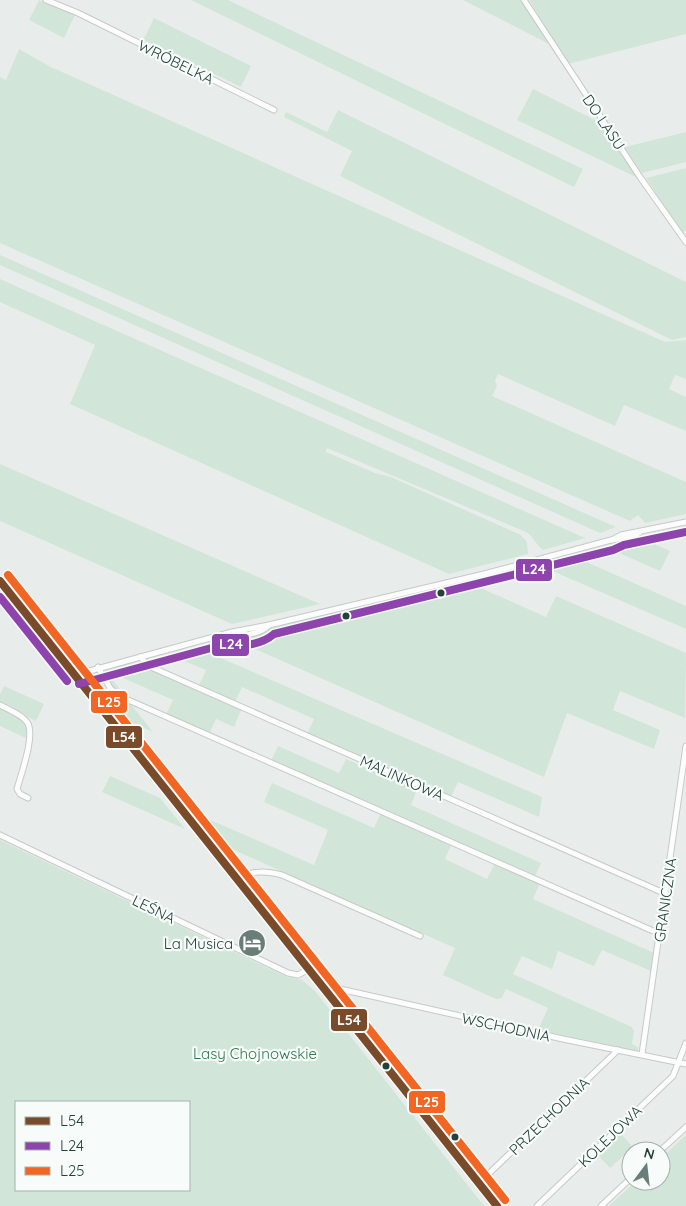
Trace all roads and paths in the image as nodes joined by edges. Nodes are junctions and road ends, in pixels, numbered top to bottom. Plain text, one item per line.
1 (46, 0) edge
2 (524, 0) edge
3 (274, 110) dead end
4 (686, 242) edge
5 (686, 522) edge
6 (0, 581) edge
7 (140, 657) junction
8 (98, 667) junction
9 (75, 675) junction
10 (0, 705) edge
11 (686, 746) edge
12 (28, 798) dead end
13 (0, 835) edge
14 (237, 879) junction
15 (666, 894) junction
16 (660, 934) junction
17 (420, 936) dead end
18 (309, 969) junction
19 (328, 993) junction
20 (686, 1042) edge
21 (618, 1050) junction
22 (642, 1054) junction
23 (679, 1062) junction
24 (686, 1064) edge
25 (686, 1127) edge
26 (671, 1141) edge
27 (479, 1183) junction
28 (621, 1187) edge
29 (497, 1206) edge
30 (537, 1206) edge
31 (601, 1206) edge

1 - 3 street, WRÓBELKA
2 - 4 street, DO LASU
5 - 7 street
6 - 9 main road
7 - 8 street
7 - 15 street, MALINKOWA
8 - 9 street
8 - 16 street
9 - 14 main road
10 - 12 street
11 - 15 street, GRANICZNA
13 - 18 street, LEŚNA
14 - 17 street
14 - 18 main road
15 - 16 street, GRANICZNA
16 - 22 street, GRANICZNA
18 - 19 main road
19 - 21 street, WSCHODNIA
19 - 27 main road
20 - 23 street, KOLEJOWA
21 - 22 street, WSCHODNIA
21 - 27 street, PRZECHODNIA
22 - 23 street, WSCHODNIA
23 - 24 street, WSCHODNIA
23 - 30 street, KOLEJOWA
25 - 26 street
27 - 29 main road
28 - 31 street

